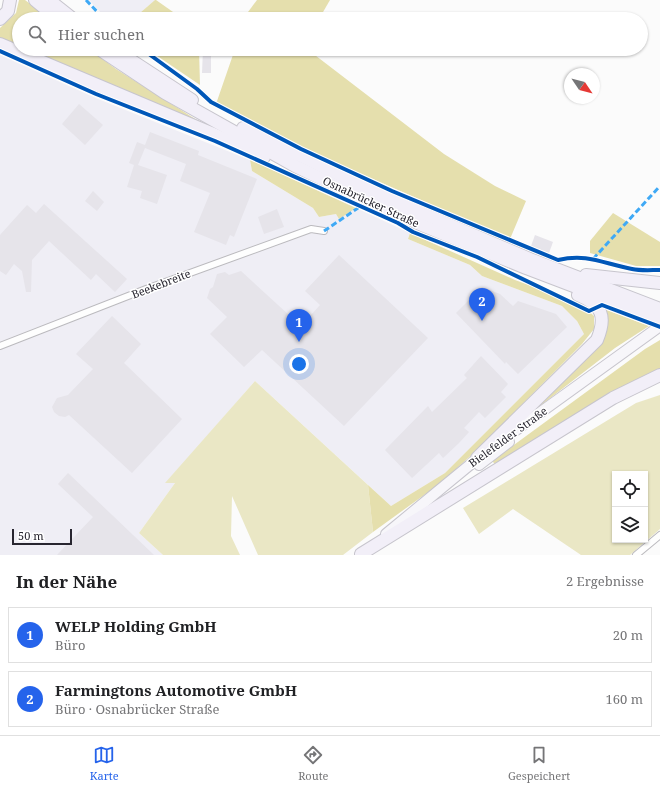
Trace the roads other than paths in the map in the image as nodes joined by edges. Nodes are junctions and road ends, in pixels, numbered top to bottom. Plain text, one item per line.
1 (10, 0) edge
2 (35, 0) edge
3 (49, 0) edge
4 (60, 0) edge
5 (50, 12) edge
6 (65, 12) edge
7 (69, 12) edge
8 (0, 19) edge
9 (0, 44) edge
10 (12, 49) edge
11 (28, 56) edge
12 (110, 56) edge
13 (124, 56) edge
14 (345, 190) junction
15 (324, 231) dead end
16 (567, 273) junction
17 (553, 278) junction
18 (660, 283) edge
19 (653, 309) edge
20 (660, 319) edge
21 (660, 326) edge
22 (660, 334) edge
23 (0, 346) edge
24 (660, 375) edge
25 (477, 458) junction
26 (660, 535) edge
27 (361, 555) edge
28 (636, 555) edge

1 - 8 highway
2 - 5 highway
3 - 6 highway
4 - 7 highway
9 - 10 highway
11 - 14 highway
12 - 14 highway, Osnabrücker Straße
13 - 16 highway, Osnabrücker Straße
14 - 17 highway, Osnabrücker Straße
15 - 23 street, Beekebreite
16 - 18 highway
16 - 19 highway, Osnabrücker Straße
17 - 19 highway, Osnabrücker Straße
17 - 25 highway
19 - 20 highway, Osnabrücker Straße
21 - 25 main road, Bielefelder Straße
22 - 27 main road, Bielefelder Straße
24 - 27 highway
25 - 27 main road, Bielefelder Straße
26 - 28 street

